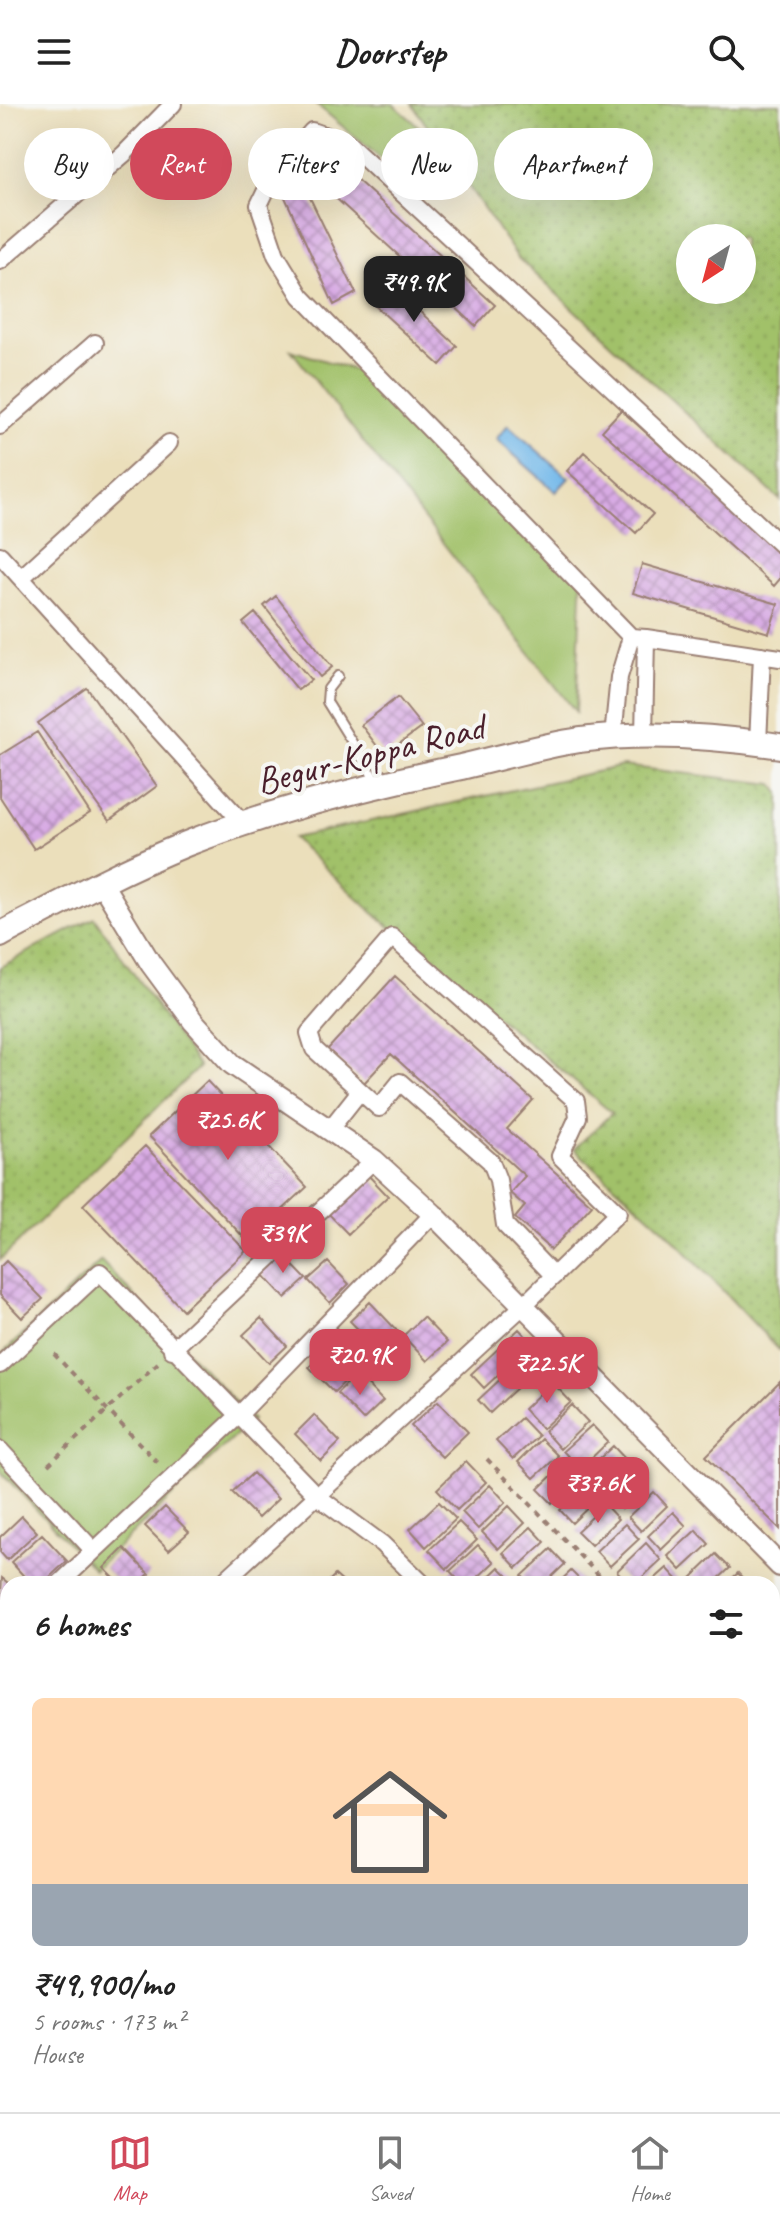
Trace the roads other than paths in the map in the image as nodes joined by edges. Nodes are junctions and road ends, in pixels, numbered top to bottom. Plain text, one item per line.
1 (173, 104) edge
2 (0, 261) edge
3 (95, 343) dead end
4 (0, 426) edge
5 (169, 443) dead end
6 (780, 544) edge
7 (0, 555) edge
8 (21, 578) junction
9 (638, 638) junction
10 (762, 655) junction
11 (780, 658) edge
12 (338, 676) dead end
13 (644, 736) junction
14 (613, 737) junction
15 (769, 744) edge
16 (378, 784) junction
17 (243, 823) junction
18 (101, 882) junction
19 (0, 935) edge
20 (360, 1091) junction
21 (330, 1129) junction
22 (374, 1160) junction
23 (433, 1214) junction
24 (554, 1276) junction
25 (525, 1304) junction
26 (172, 1350) junction
27 (0, 1365) edge
28 (237, 1417) junction
29 (0, 1450) edge
30 (317, 1496) junction
31 (94, 1551) junction
32 (780, 1566) edge
33 (67, 1576) edge
34 (230, 1576) edge
35 (412, 1576) edge

1 - 2 street
3 - 4 street
5 - 8 street
6 - 9 street
7 - 8 street
8 - 17 street
9 - 10 street
9 - 13 street
9 - 14 street
10 - 11 street
10 - 15 street
12 - 16 lane
13 - 14 main road, Begur-Koppa Road
13 - 15 main road, Begur-Koppa Road
14 - 16 main road, Begur-Koppa Road
16 - 17 main road, Begur-Koppa Road
17 - 18 main road, Begur-Koppa Road
18 - 19 main road, Begur-Koppa Road
18 - 21 street
20 - 21 street
20 - 24 street
20 - 24 street
21 - 22 street
22 - 23 street
22 - 26 street
23 - 25 street
23 - 28 street
24 - 25 street
25 - 30 street
25 - 32 street
26 - 27 street
26 - 28 street
28 - 30 street
28 - 31 street
29 - 31 street
30 - 34 street
30 - 35 street
31 - 33 street

